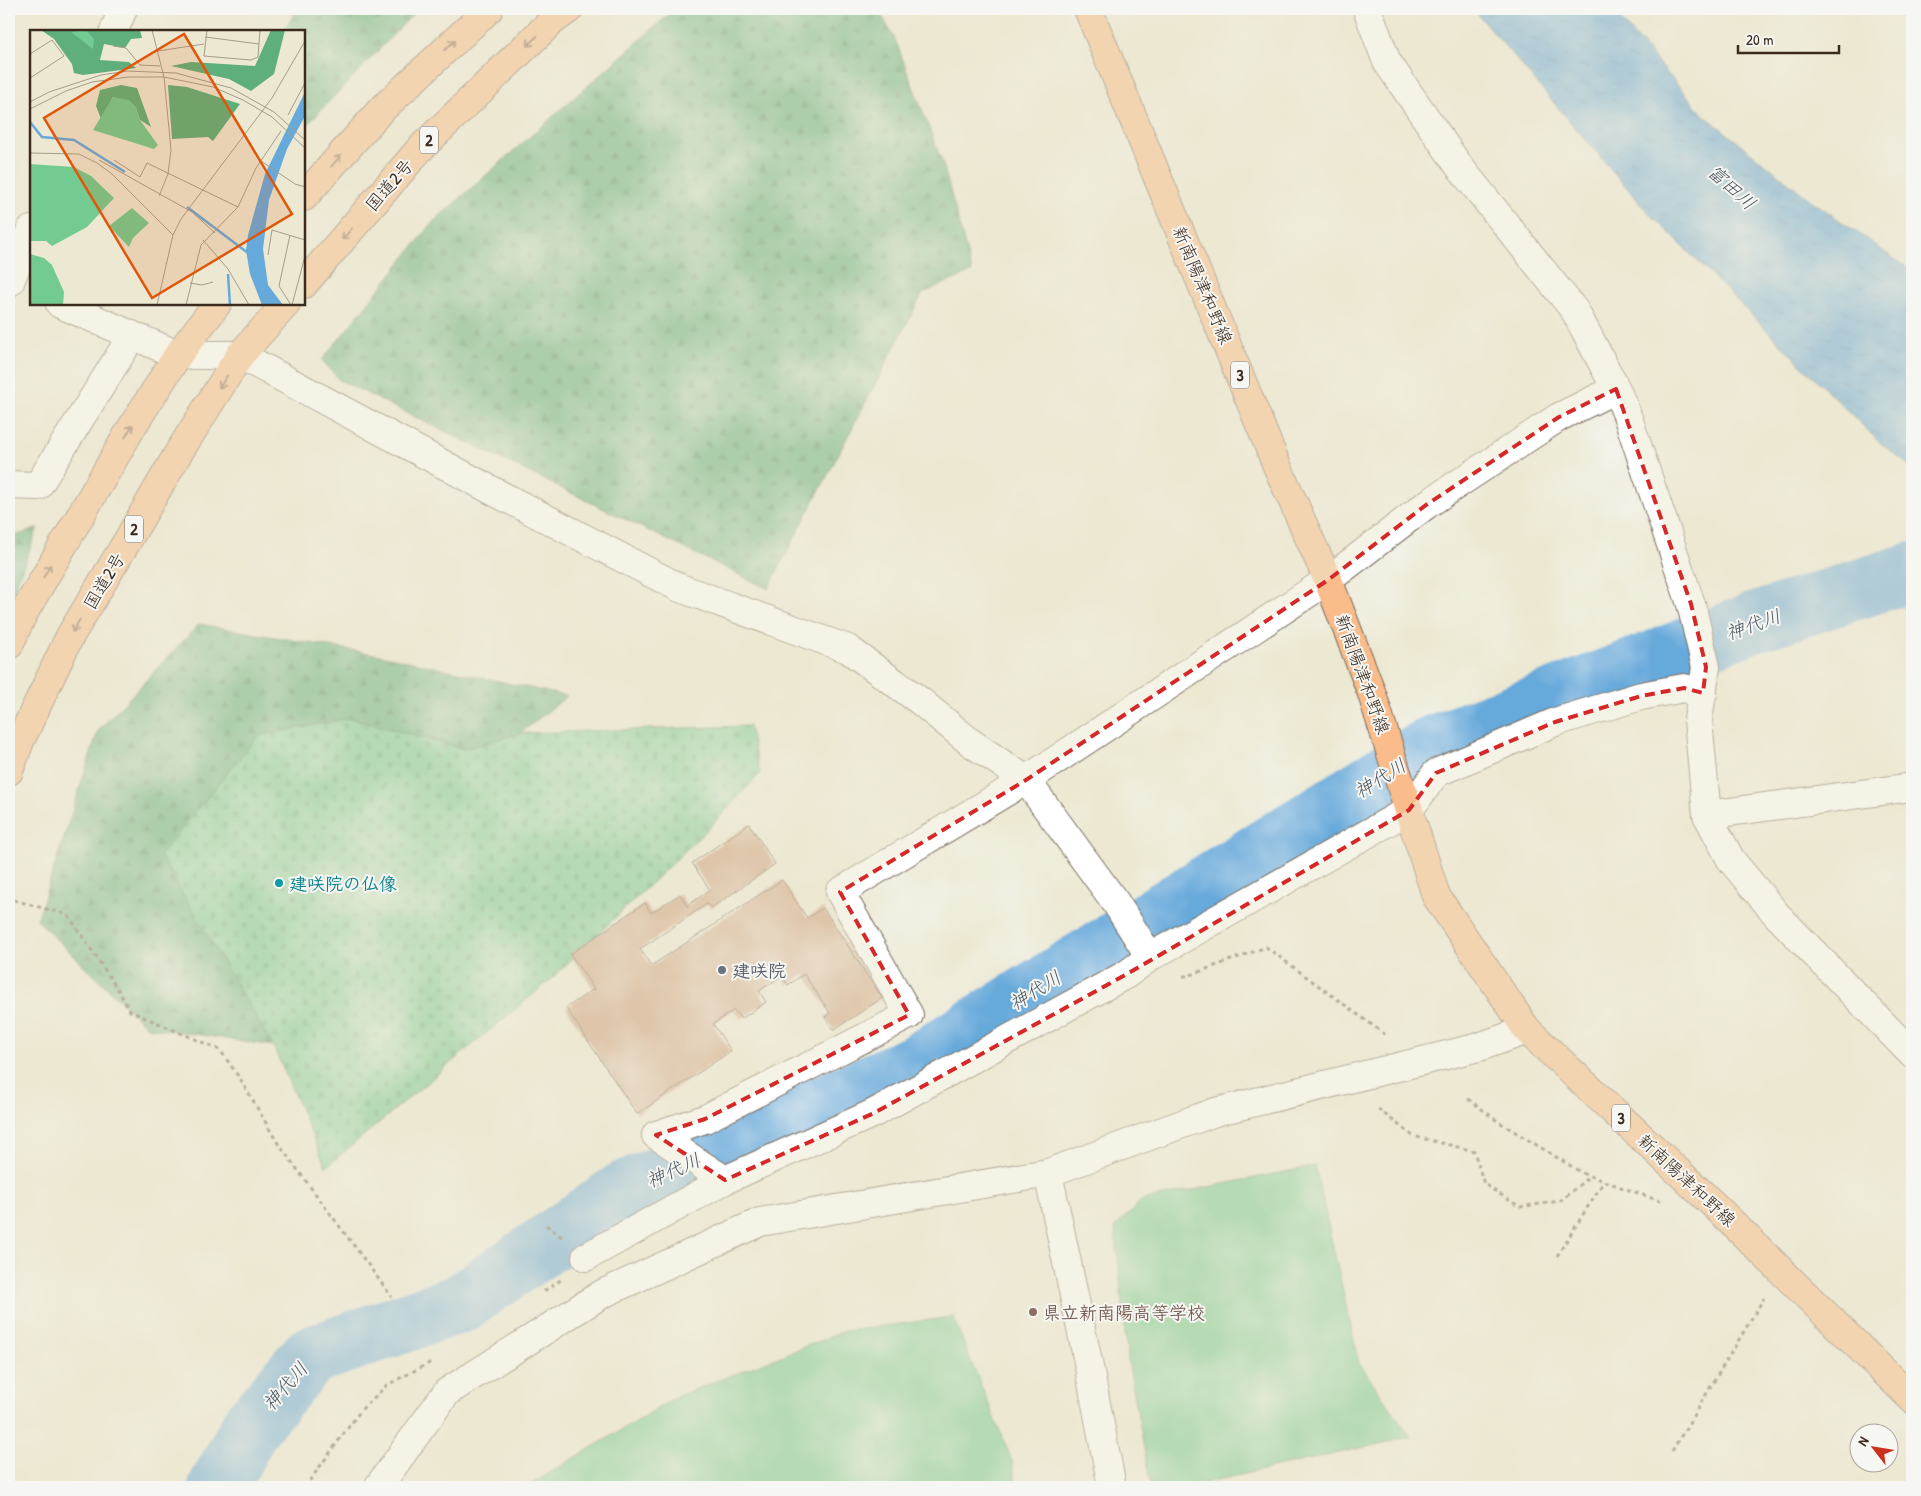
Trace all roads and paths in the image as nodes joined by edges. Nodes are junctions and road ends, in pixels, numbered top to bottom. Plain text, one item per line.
1 (123, 9) edge
2 (489, 9) edge
3 (569, 9) edge
4 (1088, 9) edge
5 (1367, 9) edge
6 (114, 30) edge
7 (305, 196) edge
8 (30, 234) edge
9 (305, 283) edge
10 (17, 285) edge
11 (62, 305) edge
12 (216, 305) edge
13 (285, 305) edge
14 (132, 336) junction
15 (178, 355) junction
16 (240, 355) junction
17 (1616, 389) junction
18 (9, 485) edge
19 (1328, 580) junction
20 (9, 645) edge
21 (1704, 680) junction
22 (9, 771) edge
23 (1026, 780) junction
24 (1912, 786) edge
25 (1406, 798) junction
26 (1707, 815) junction
27 (14, 900) dead end
28 (1150, 957) junction
29 (1178, 976) dead end
30 (1527, 1030) junction
31 (1387, 1036) dead end
32 (1912, 1054) edge
33 (1468, 1099) dead end
34 (1378, 1109) dead end
35 (1048, 1173) junction
36 (1590, 1176) junction
37 (725, 1180) junction
38 (1604, 1181) junction
39 (1667, 1203) dead end
40 (1557, 1256) dead end
41 (586, 1257) dead end
42 (392, 1297) dead end
43 (1765, 1297) dead end
44 (434, 1360) dead end
45 (1912, 1399) edge
46 (1672, 1451) dead end
47 (304, 1487) edge
48 (378, 1487) edge
49 (1112, 1487) edge

1 - 6 street
7 -> 2 main road
3 -> 9 main road, 国道2号 / 2
4 - 19 main road, 新南陽津和野線 / 3
5 - 17 street
8 - 10 street
11 - 14 street
12 - 15 main road
13 - 16 main road, 国道2号 / 2
14 - 15 street
14 - 18 street
15 - 16 street
20 -> 15 main road
16 -> 22 main road, 国道2号 / 2
16 - 23 street
17 - 19 street
17 - 21 street
19 - 23 street
19 - 25 main road, 新南陽津和野線 / 3
21 - 25 street
21 - 26 street
23 - 28 street
23 - 37 street
24 - 26 street
25 - 28 street
25 - 30 main road, 新南陽津和野線 / 3
26 - 32 street
27 - 42 path
28 - 37 street
29 - 31 path
30 - 35 street
30 - 45 main road, 新南陽津和野線 / 3
33 - 36 path
34 - 36 path
35 - 48 street
35 - 49 street
36 - 38 path
37 - 41 street
38 - 39 path
38 - 40 path
43 - 46 path
44 - 47 path

